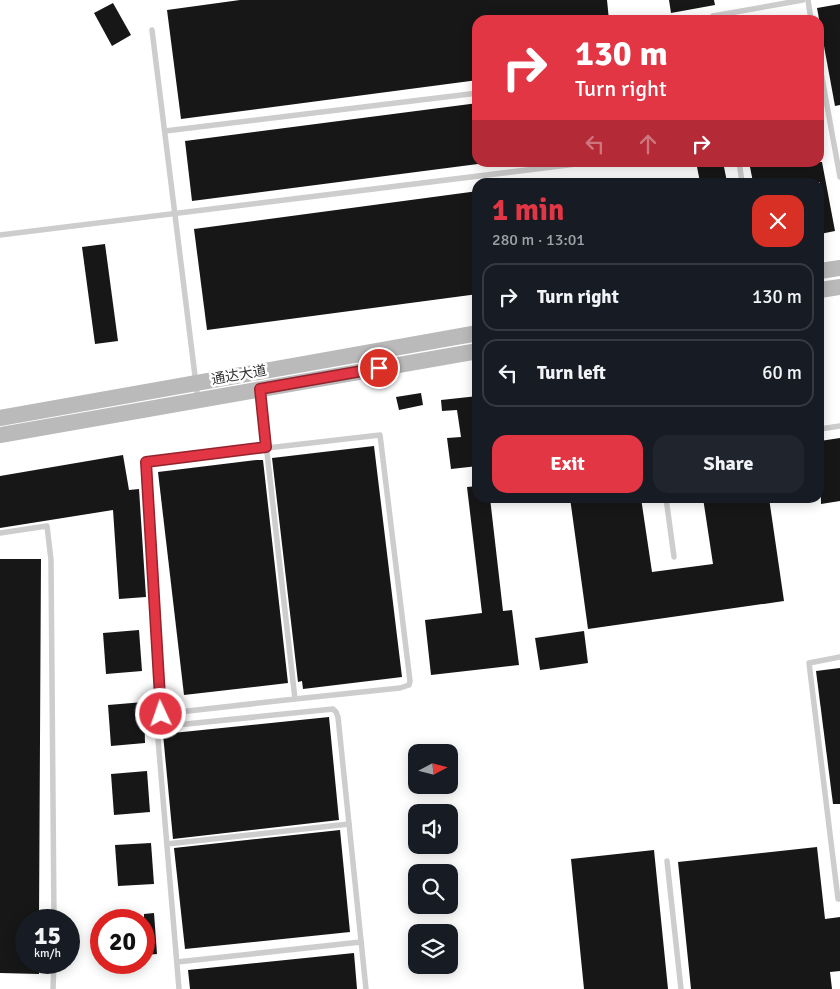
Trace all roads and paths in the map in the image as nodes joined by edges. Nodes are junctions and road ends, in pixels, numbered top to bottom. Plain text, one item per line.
1 (803, 0) edge
2 (808, 0) edge
3 (719, 15) edge
4 (810, 15) edge
5 (152, 30) dead end
6 (824, 89) edge
7 (472, 94) edge
8 (165, 131) junction
9 (552, 167) edge
10 (840, 177) edge
11 (175, 214) junction
12 (0, 235) edge
13 (840, 268) edge
14 (824, 270) edge
15 (840, 287) edge
16 (824, 289) edge
17 (472, 334) edge
18 (472, 352) edge
19 (196, 383) junction
20 (260, 389) junction
21 (198, 400) junction
22 (0, 418) edge
23 (840, 426) edge
24 (824, 428) edge
25 (0, 435) edge
26 (266, 447) junction
27 (667, 503) edge
28 (0, 533) edge
29 (674, 557) dead end
30 (840, 657) edge
31 (295, 699) junction
32 (349, 824) junction
33 (167, 844) junction
34 (667, 861) dead end
35 (840, 899) edge
36 (54, 909) edge
37 (361, 942) junction
38 (177, 962) junction
39 (54, 974) edge
40 (53, 989) edge
41 (179, 989) edge
42 (366, 989) edge
43 (681, 989) edge

1 - 3 lane
2 - 4 lane
5 - 8 lane
6 - 10 lane
7 - 8 lane
8 - 11 lane
9 - 11 lane
11 - 12 lane
11 - 19 lane
13 - 14 main road
15 - 16 main road
17 - 19 main road, 通达大道
18 - 20 main road, 通达大道
19 - 21 lane
19 - 22 main road, 通达大道
20 - 21 main road, 通达大道
20 - 26 lane
21 - 25 main road, 通达大道
23 - 24 lane
26 - 31 lane
26 - 31 lane
26 - 31 lane
27 - 29 lane
28 - 36 lane
30 - 35 lane
32 - 33 lane
32 - 33 lane
32 - 37 lane
33 - 38 lane
34 - 43 lane
37 - 38 lane
37 - 42 lane
38 - 41 lane
39 - 40 lane

